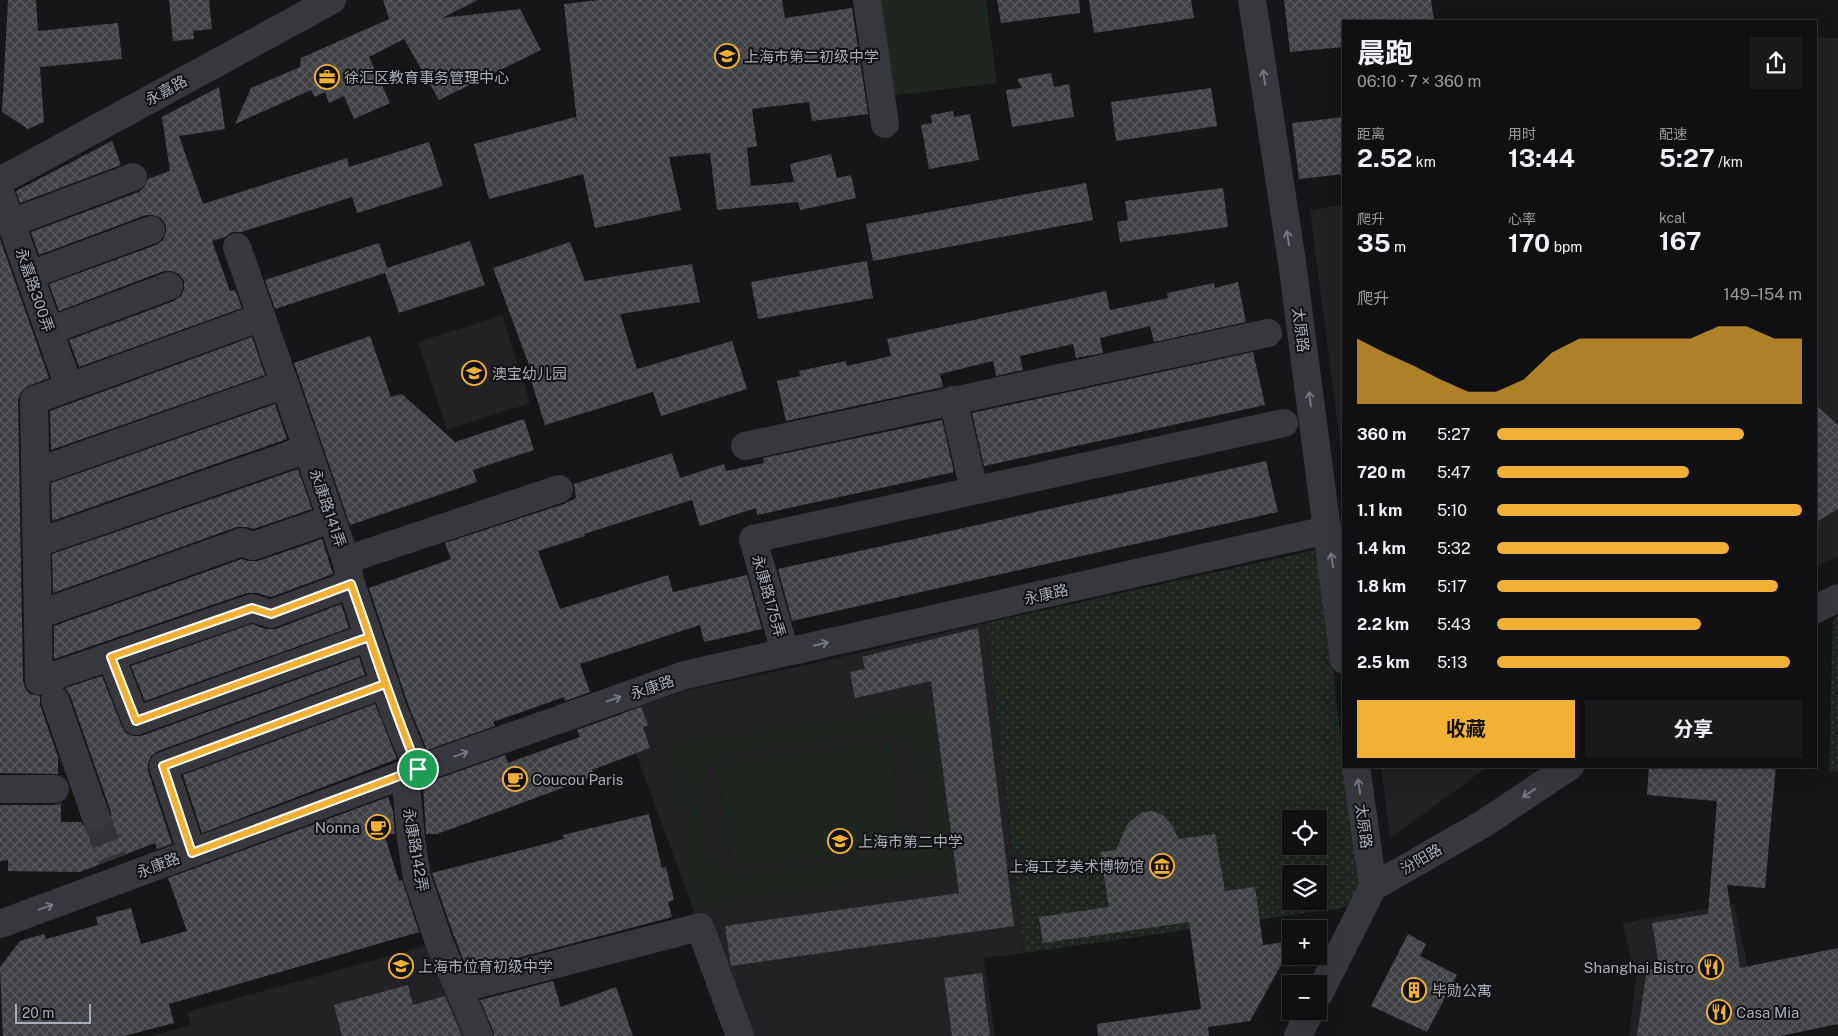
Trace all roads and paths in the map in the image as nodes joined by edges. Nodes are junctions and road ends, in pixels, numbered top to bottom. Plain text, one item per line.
1 (332, 0) edge
2 (867, 0) edge
3 (1252, 0) edge
4 (885, 124) dead end
5 (133, 176) dead end
6 (0, 181) edge
7 (0, 192) edge
8 (11, 223) junction
9 (151, 230) dead end
10 (238, 247) dead end
11 (30, 275) junction
12 (170, 286) dead end
13 (262, 317) junction
14 (49, 330) junction
15 (1268, 333) dead end
16 (285, 384) junction
17 (69, 387) junction
18 (953, 400) junction
19 (1284, 423) dead end
20 (745, 446) dead end
21 (307, 449) junction
22 (36, 472) junction
23 (559, 489) dead end
24 (974, 490) junction
25 (332, 519) junction
26 (1327, 530) junction
27 (37, 543) junction
28 (348, 572) junction
29 (1838, 598) edge
30 (1817, 608) edge
31 (38, 615) junction
32 (369, 637) junction
33 (1342, 645) edge
34 (785, 652) junction
35 (111, 657) junction
36 (385, 684) junction
37 (55, 700) dead end
38 (1356, 768) edge
39 (1567, 768) edge
40 (411, 772) junction
41 (0, 788) edge
42 (55, 789) dead end
43 (96, 817) tunnel mouth
44 (192, 853) junction
45 (1372, 887) junction
46 (0, 924) edge
47 (1327, 978) edge
48 (459, 989) junction
49 (1306, 1020) edge
50 (479, 1036) edge
51 (740, 1036) edge
52 (1298, 1036) edge

1 - 6 street, 永嘉路
2 - 4 street
26 -> 3 street, 太原路
5 - 8 street
7 - 8 street, 永嘉路300弄
8 - 11 street, 永嘉路300弄
9 - 11 street
10 - 13 street, 永康路141弄
11 - 14 street, 永嘉路300弄
12 - 14 street
13 - 16 street, 永康路141弄
13 - 17 street
14 - 17 street, 永嘉路300弄
15 - 18 street
16 - 21 street, 永康路141弄
16 - 22 street
17 - 22 street
18 - 20 street
18 - 24 street
19 - 24 street
21 - 25 street, 永康路141弄
21 - 27 street
22 - 27 street
23 - 28 street
24 - 34 street, 永康路175弄
25 - 28 street, 永康路141弄
25 - 31 street
33 -> 26 street, 太原路
34 -> 26 street, 永康路
27 - 31 street
28 - 32 street, 永康路141弄
28 - 35 street
29 - 30 street
31 - 35 street
32 - 35 street
32 - 36 street, 永康路141弄
40 -> 34 street, 永康路
36 - 40 street, 永康路141弄
36 - 44 street
37 - 43 street
45 -> 38 street, 太原路
39 -> 45 street, 汾阳路
40 - 44 street, 永康路
40 - 48 street, 永康路142弄
41 - 42 street
46 -> 44 street, 永康路
45 - 47 street
48 - 50 street, 永康路142弄
48 - 51 street
49 - 52 street

